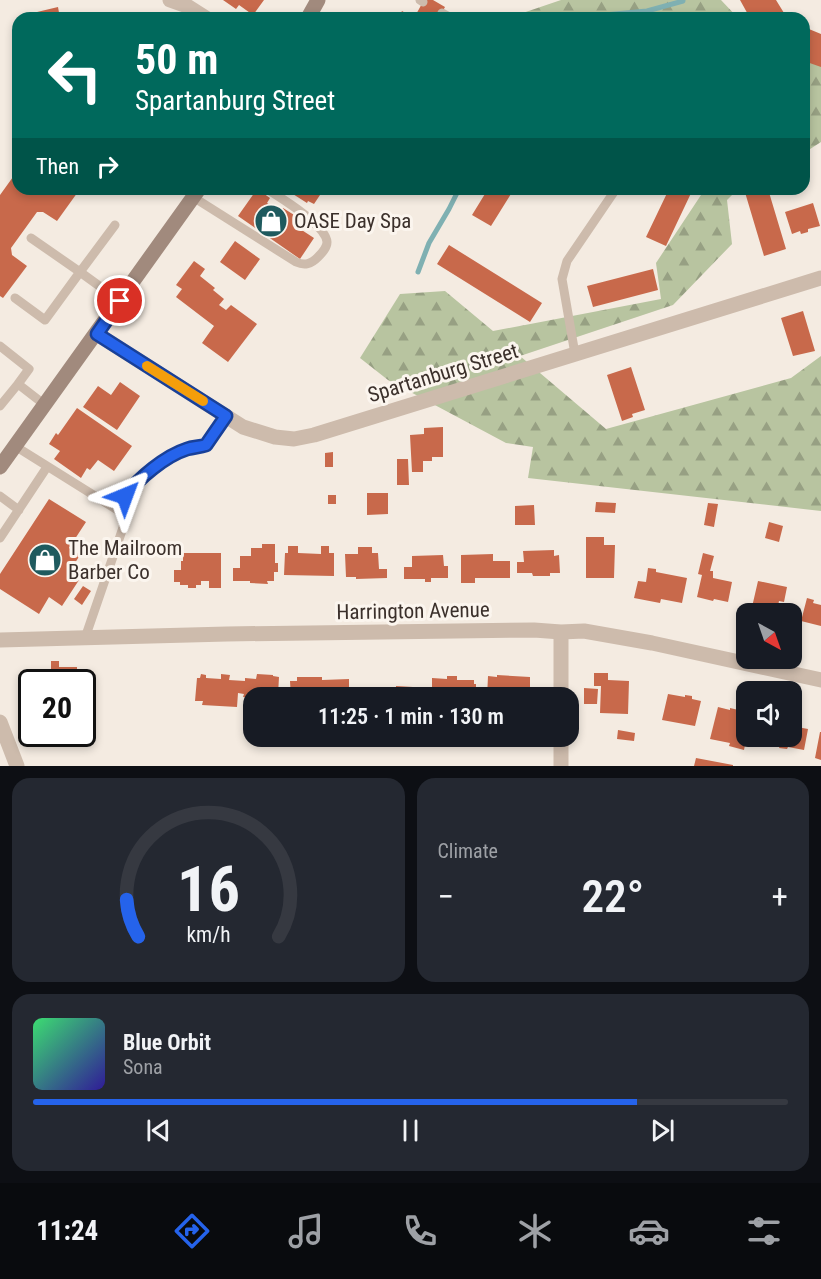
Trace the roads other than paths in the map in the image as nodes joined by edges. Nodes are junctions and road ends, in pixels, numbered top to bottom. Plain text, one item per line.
1 (170, 0) edge
2 (196, 12) edge
3 (195, 195) edge
4 (199, 195) edge
5 (275, 195) edge
6 (612, 195) edge
7 (116, 225) dead end
8 (32, 238) dead end
9 (80, 272) junction
10 (821, 278) edge
11 (15, 298) dead end
12 (120, 301) junction
13 (97, 334) junction
14 (0, 346) edge
15 (575, 354) junction
16 (18, 384) junction
17 (45, 405) junction
18 (0, 406) edge
19 (226, 416) junction
20 (15, 446) junction
21 (0, 467) edge
22 (48, 467) junction
23 (0, 496) edge
24 (116, 509) junction
25 (19, 510) junction
26 (0, 538) edge
27 (561, 632) junction
28 (85, 638) junction
29 (0, 640) edge
30 (821, 680) edge
31 (561, 687) edge
32 (0, 723) edge
33 (561, 747) edge
34 (17, 766) edge
35 (561, 766) edge

1 - 2 street
3 - 12 main road
4 - 5 lane
6 - 15 lane
7 - 9 lane
8 - 9 lane
9 - 11 lane
9 - 12 lane
10 - 15 street, Spartanburg Street
12 - 13 main road
13 - 17 main road
13 - 19 street, Spartanburg Street
14 - 16 lane
15 - 19 street, Spartanburg Street
16 - 17 lane
16 - 18 lane
17 - 20 main road
19 - 24 lane
20 - 21 main road
20 - 22 lane
22 - 24 lane
22 - 25 lane
23 - 25 lane
24 - 28 lane
25 - 26 lane
27 - 28 street, Harrington Avenue
27 - 30 street, Harrington Avenue
27 - 31 street
28 - 29 street, Harrington Avenue
32 - 34 street
33 - 35 street

